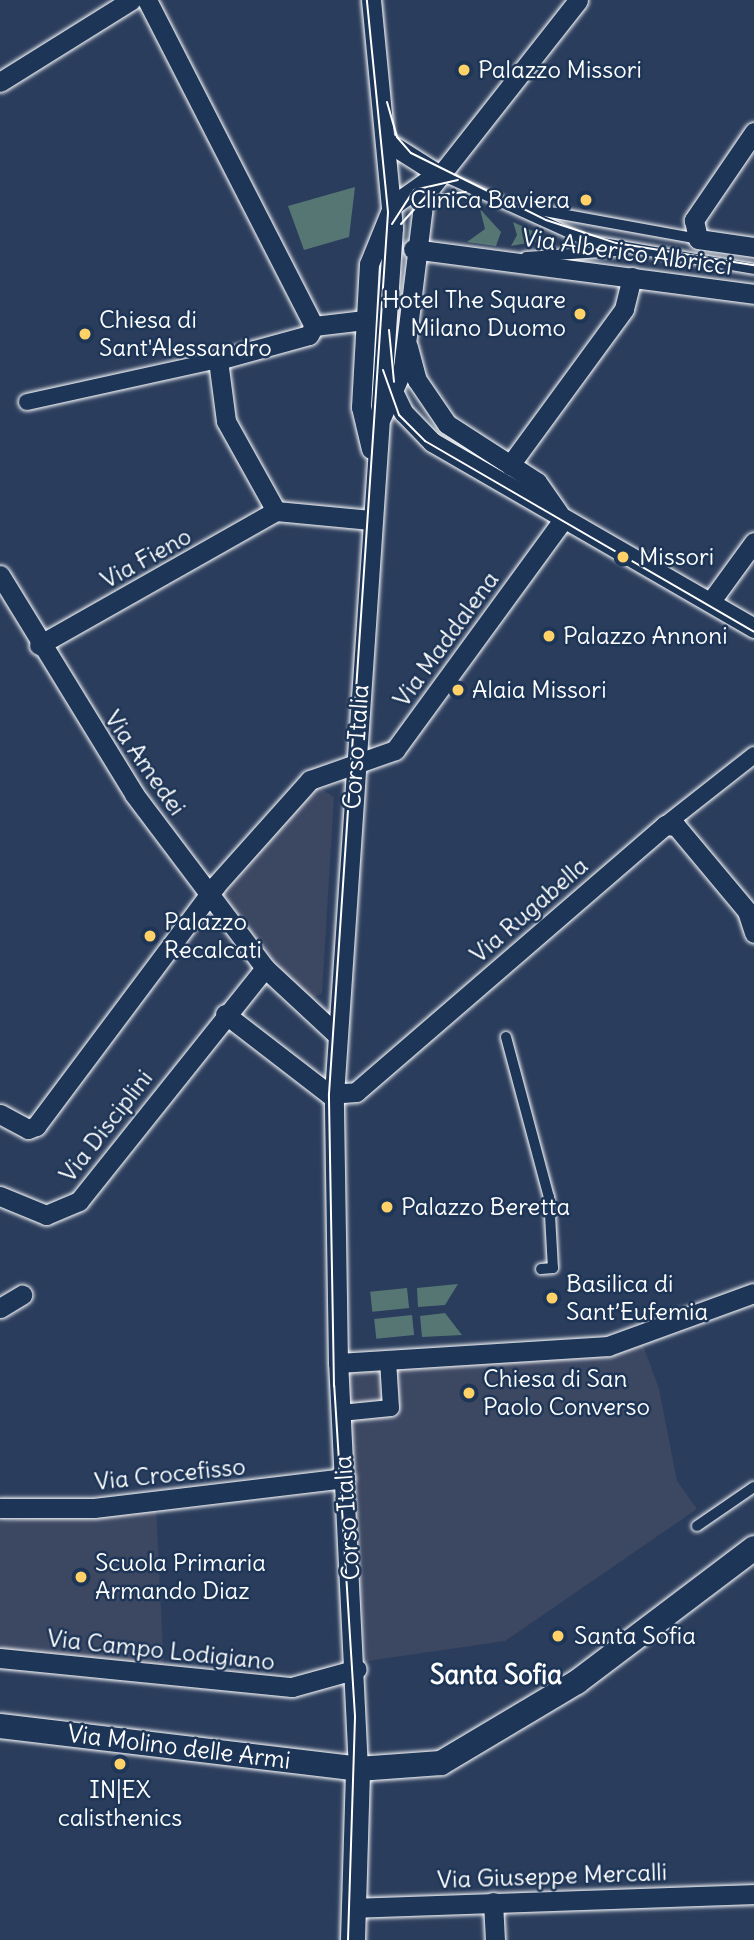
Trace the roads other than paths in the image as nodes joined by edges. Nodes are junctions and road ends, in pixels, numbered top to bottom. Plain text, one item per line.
1 (131, 0) edge
2 (147, 0) edge
3 (371, 0) edge
4 (578, 0) edge
5 (0, 82) edge
6 (754, 131) edge
7 (389, 143) junction
8 (438, 174) junction
9 (393, 205) junction
10 (528, 208) dead end
11 (698, 239) junction
12 (754, 247) edge
13 (413, 249) junction
14 (631, 250) junction
15 (494, 258) junction
16 (754, 269) edge
17 (632, 277) junction
18 (754, 294) edge
19 (365, 320) junction
20 (314, 326) junction
21 (406, 339) junction
22 (384, 346) junction
23 (218, 359) junction
24 (394, 394) junction
25 (27, 402) dead end
26 (376, 432) junction
27 (375, 460) junction
28 (510, 465) junction
29 (276, 511) junction
30 (371, 520) junction
31 (564, 520) junction
32 (754, 542) edge
33 (0, 575) edge
34 (710, 601) junction
35 (754, 628) edge
36 (39, 645) junction
37 (754, 755) edge
38 (355, 767) junction
39 (665, 825) junction
40 (211, 892) junction
41 (754, 933) edge
42 (265, 968) junction
43 (225, 1014) junction
44 (336, 1034) junction
45 (506, 1037) dead end
46 (334, 1095) junction
47 (0, 1114) edge
48 (0, 1196) edge
49 (541, 1269) dead end
50 (754, 1293) edge
51 (22, 1295) dead end
52 (0, 1308) edge
53 (388, 1360) junction
54 (338, 1363) junction
55 (341, 1413) junction
56 (345, 1478) junction
57 (754, 1487) edge
58 (0, 1508) edge
59 (697, 1526) dead end
60 (754, 1548) edge
61 (0, 1658) edge
62 (358, 1669) junction
63 (0, 1726) edge
64 (358, 1769) junction
65 (754, 1894) edge
66 (493, 1902) junction
67 (352, 1908) junction
68 (353, 1940) edge
69 (495, 1940) edge

1 - 5 street
2 - 20 street
3 - 7 street
4 - 8 street
6 - 11 street
7 - 8 street
7 - 9 street
8 - 9 street
8 - 13 street
8 - 14 lane, Via Alberico Albricci
9 - 19 street
9 - 22 street
10 - 11 lane, Via Alberico Albricci
11 - 12 street, Via Alberico Albricci
13 - 15 street, Via Alberico Albricci
13 - 21 street
14 - 15 lane, Via Alberico Albricci
14 - 16 lane, Via Alberico Albricci
15 - 17 street, Via Alberico Albricci
17 - 18 street, Via Alberico Albricci
17 - 28 street
19 - 20 street
19 - 27 street
20 - 23 street
21 - 24 street
21 - 28 street
22 - 24 street
22 - 26 street, Corso Italia
23 - 25 street
23 - 29 street
24 - 26 street
24 - 31 street
26 - 27 street, Corso Italia
27 - 30 street, Corso Italia
28 - 31 street
29 - 30 street
29 - 36 street, Via Fieno
30 - 38 street, Corso Italia
31 - 34 street
31 - 38 street, Via Maddalena
32 - 34 street
33 - 36 street, Via Amedei
34 - 35 street
36 - 40 street, Via Amedei
37 - 39 street, Via Rugabella
38 - 40 street, Via Maddalena
38 - 44 street, Corso Italia
39 - 41 street
39 - 46 street, Via Rugabella
40 - 42 street, Via Amedei
40 - 47 street, Via Maddalena
42 - 43 street, Via Disciplini
42 - 44 street, Via Amedei
43 - 46 street
43 - 48 street, Via Disciplini
44 - 46 street, Corso Italia
45 - 49 lane
46 - 54 street, Corso Italia
50 - 53 street
51 - 52 street
53 - 54 street
53 - 55 street
54 - 55 street, Corso Italia
55 - 56 street, Corso Italia
56 - 58 street, Via Crocefisso
56 - 62 street, Corso Italia
57 - 59 lane
60 - 64 street, Via Molino delle Armi
61 - 62 street, Via Campo Lodigiano
62 - 64 street, Corso Italia
63 - 64 street, Via Molino delle Armi
64 - 67 street, Corso Italia
65 - 66 street, Via Giuseppe Mercalli
66 - 67 street, Via Giuseppe Mercalli
66 - 69 street
67 - 68 street, Corso Italia

